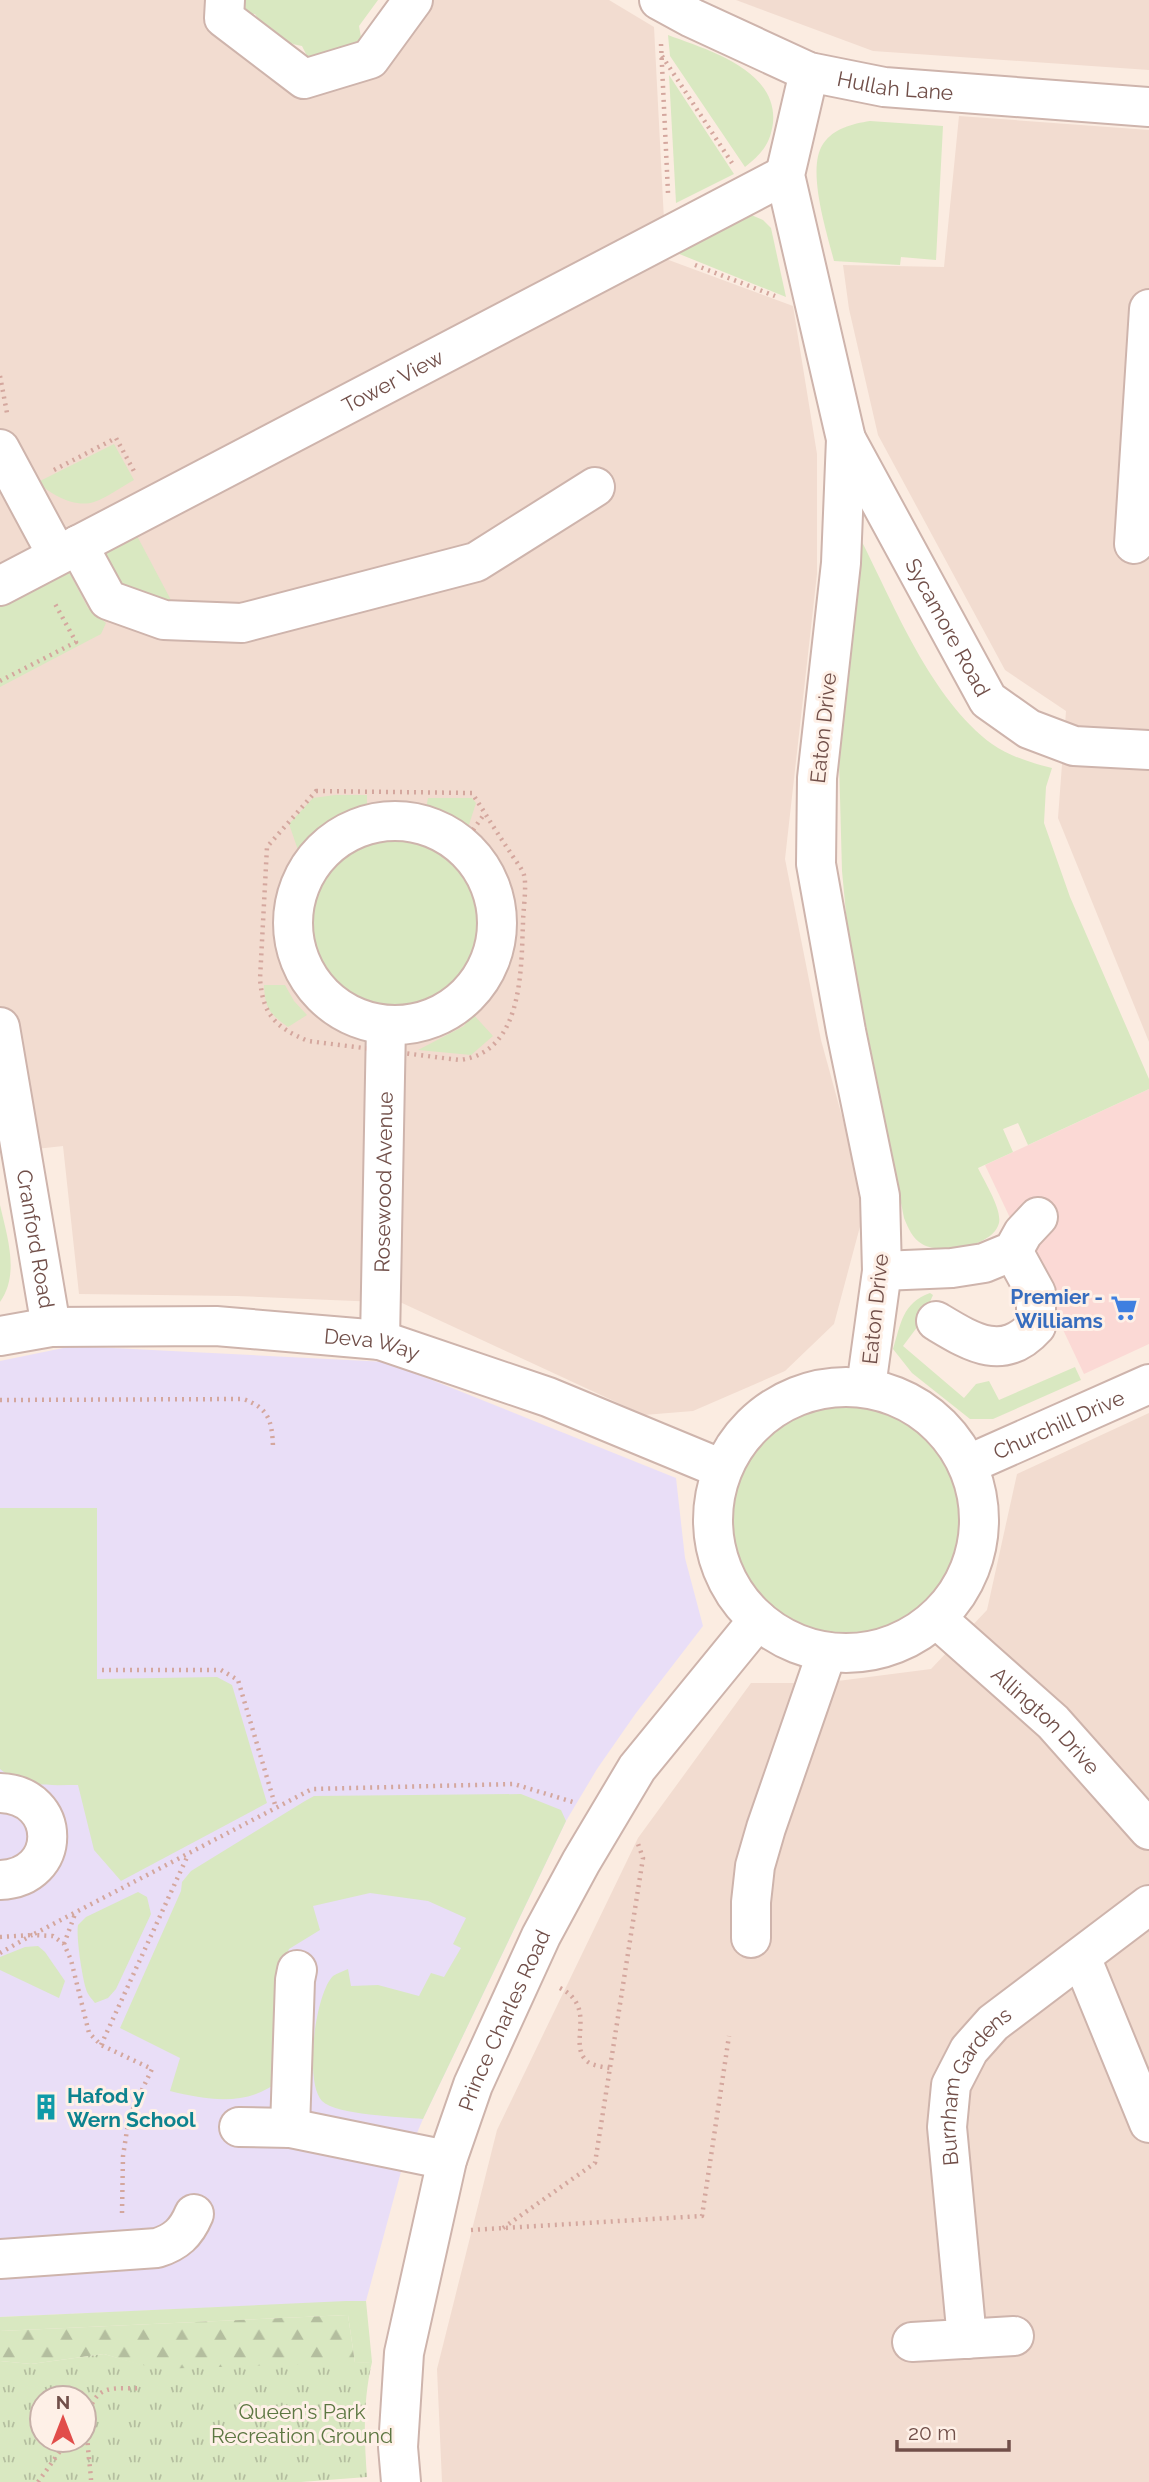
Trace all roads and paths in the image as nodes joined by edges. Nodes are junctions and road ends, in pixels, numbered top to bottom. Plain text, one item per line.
1 (225, 0) edge
2 (413, 0) edge
3 (659, 0) edge
4 (662, 55) junction
5 (809, 72) junction
6 (1149, 107) edge
7 (785, 175) junction
8 (752, 193) junction
9 (659, 242) junction
10 (1149, 309) edge
11 (817, 312) junction
12 (846, 439) junction
13 (0, 449) edge
14 (21, 487) junction
15 (595, 487) dead end
16 (153, 506) junction
17 (1134, 544) dead end
18 (57, 556) junction
19 (0, 586) edge
20 (0, 681) edge
21 (1149, 750) edge
22 (485, 813) junction
23 (461, 847) junction
24 (0, 1027) edge
25 (386, 1039) junction
26 (1038, 1217) dead end
27 (1013, 1251) junction
28 (882, 1271) junction
29 (936, 1321) dead end
30 (51, 1327) junction
31 (0, 1336) edge
32 (380, 1340) junction
33 (1149, 1384) edge
34 (866, 1387) junction
35 (0, 1400) edge
36 (273, 1447) dead end
37 (968, 1464) junction
38 (722, 1469) junction
39 (937, 1619) junction
40 (758, 1620) junction
41 (827, 1652) junction
42 (102, 1670) dead end
43 (0, 1793) edge
44 (276, 1808) junction
45 (610, 1813) junction
46 (1149, 1830) edge
47 (189, 1854) junction
48 (0, 1880) edge
49 (1149, 1905) edge
50 (75, 1914) junction
51 (32, 1936) junction
52 (0, 1937) edge
53 (751, 1938) dead end
54 (64, 1944) junction
55 (0, 1953) edge
56 (1081, 1957) junction
57 (297, 1970) dead end
58 (525, 1970) junction
59 (729, 2036) dead end
60 (101, 2045) junction
61 (610, 2068) junction
62 (1149, 2123) edge
63 (239, 2127) dead end
64 (290, 2128) junction
65 (447, 2160) junction
66 (110, 2212) dead end
67 (194, 2214) dead end
68 (503, 2228) junction
69 (431, 2232) junction
70 (0, 2259) edge
71 (1014, 2336) dead end
72 (967, 2339) junction
73 (912, 2342) dead end
74 (139, 2388) dead end
75 (98, 2396) edge
76 (58, 2454) edge
77 (89, 2454) edge
78 (91, 2480) edge
79 (38, 2482) edge
80 (401, 2482) edge

1 - 2 street
3 - 4 path
3 - 5 street, Hullah Lane
4 - 8 path
4 - 9 path
5 - 6 street, Hullah Lane
5 - 7 street, Eaton Drive
7 - 8 street, Tower View
7 - 11 street, Eaton Drive
8 - 9 street, Tower View
9 - 11 path
9 - 16 street, Tower View
10 - 17 street
11 - 12 street, Eaton Drive
12 - 21 street, Sycamore Road
12 - 28 street, Eaton Drive
13 - 14 street
14 - 16 path
14 - 18 street
15 - 18 street
16 - 18 street, Tower View
18 - 19 street, Tower View
18 - 20 path
22 - 23 path
22 - 25 path
22 - 25 path
23 - 25 street
23 - 25 street
24 - 30 street, Cranford Road
25 - 32 street, Rosewood Avenue
26 - 27 street
27 - 28 street
27 - 29 street
28 - 34 street, Eaton Drive
30 - 31 street, Deva Way
30 - 32 street, Deva Way
32 - 38 street, Deva Way
33 - 37 street, Churchill Drive
34 - 37 street
34 - 38 street
35 - 36 path
37 - 39 street
38 - 40 street
39 - 41 street
39 - 46 street, Allington Drive
40 - 41 street
40 - 45 street, Prince Charles Road
41 - 53 street
42 - 44 path
43 - 48 street
44 - 45 path
44 - 47 path
45 - 58 street, Prince Charles Road
45 - 61 path
47 - 50 path
47 - 60 path
49 - 56 street, Burnham Gardens
50 - 51 path
50 - 54 path
51 - 52 path
51 - 54 path
51 - 55 path
54 - 60 path
56 - 62 street
56 - 72 street, Burnham Gardens
57 - 64 street
58 - 61 path
58 - 65 street, Prince Charles Road
59 - 68 path
60 - 66 path
61 - 68 path
63 - 64 street
64 - 65 street
65 - 69 street, Prince Charles Road
67 - 70 street
68 - 69 path
69 - 80 street, Prince Charles Road
71 - 72 street
72 - 73 street
74 - 75 path
76 - 79 path
77 - 78 path

